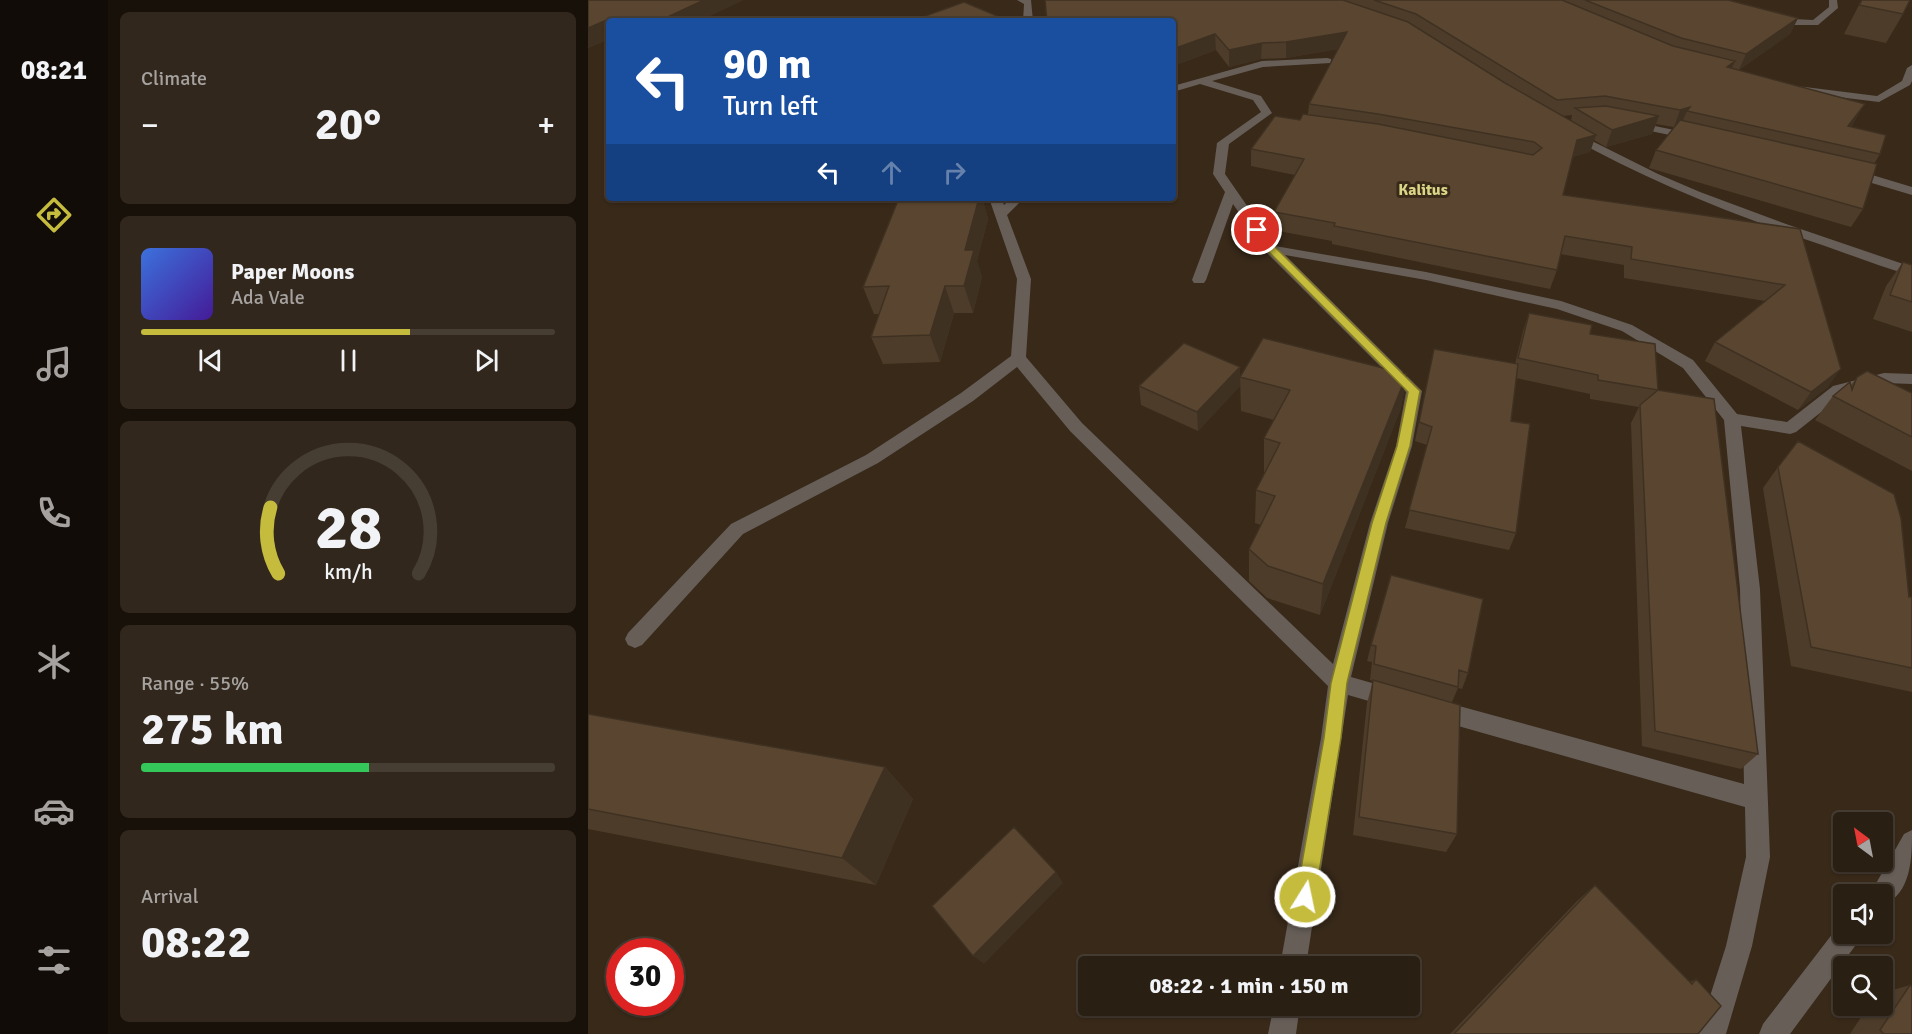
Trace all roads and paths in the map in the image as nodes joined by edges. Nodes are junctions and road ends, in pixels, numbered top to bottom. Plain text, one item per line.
1 (1021, 0) edge
2 (1833, 0) edge
3 (1762, 14) edge
4 (1028, 18) edge
5 (1327, 61) dead end
6 (1912, 68) edge
7 (1203, 81) junction
8 (1786, 87) edge
9 (1176, 88) edge
10 (1623, 123) edge
11 (1561, 128) edge
12 (1702, 139) edge
13 (1834, 169) edge
14 (1912, 191) edge
15 (1231, 193) junction
16 (998, 206) edge
17 (1271, 249) junction
18 (1912, 271) edge
19 (1199, 280) dead end
20 (1018, 358) junction
21 (1912, 379) edge
22 (1732, 419) junction
23 (635, 639) dead end
24 (1339, 683) junction
25 (1756, 799) junction
26 (1912, 842) edge
27 (1912, 872) edge
28 (1889, 884) edge
29 (1893, 885) edge
30 (1841, 944) edge
31 (1295, 956) edge
32 (1285, 1016) edge
33 (1282, 1034) edge
34 (1712, 1034) edge
35 (1773, 1034) edge

1 - 4 street
2 - 3 street
5 - 7 street
6 - 8 street
7 - 9 street
7 - 15 street
10 - 12 street
11 - 18 street
13 - 14 street
15 - 17 street
15 - 19 street
16 - 20 street
17 - 22 street
17 - 24 street
20 - 23 street
20 - 24 street
21 - 22 street
22 - 25 street
24 - 25 street
24 - 31 street
25 - 34 street
26 - 28 street
27 - 29 street
30 - 35 street
32 - 33 street

